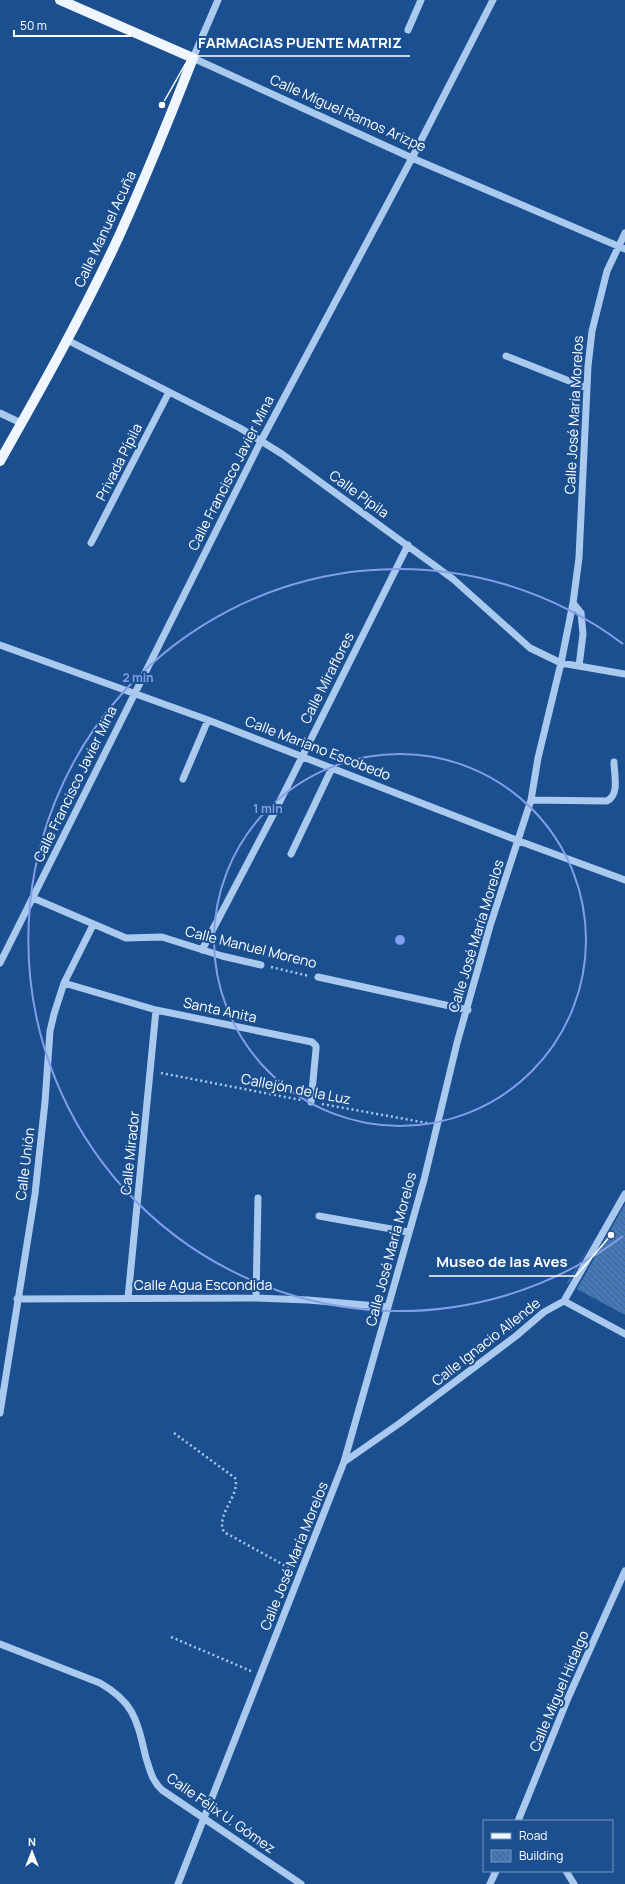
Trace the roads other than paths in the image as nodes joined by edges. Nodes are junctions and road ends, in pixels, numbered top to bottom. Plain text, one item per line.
1 (218, 0) edge
2 (421, 0) edge
3 (493, 0) edge
4 (67, 1) edge
5 (408, 30) dead end
6 (193, 58) junction
7 (412, 158) junction
8 (625, 233) edge
9 (621, 248) edge
10 (67, 340) junction
11 (506, 356) dead end
12 (587, 388) junction
13 (170, 392) junction
14 (0, 413) edge
15 (21, 423) junction
16 (261, 441) junction
17 (0, 461) edge
18 (92, 543) dead end
19 (408, 545) junction
20 (573, 603) junction
21 (0, 645) edge
22 (561, 663) junction
23 (579, 666) junction
24 (625, 674) edge
25 (134, 693) junction
26 (208, 720) junction
27 (302, 756) junction
28 (614, 762) dead end
29 (332, 768) junction
30 (183, 779) dead end
31 (531, 800) junction
32 (519, 841) junction
33 (291, 854) dead end
34 (625, 880) edge
35 (33, 898) junction
36 (93, 925) junction
37 (202, 950) junction
38 (0, 963) edge
39 (261, 965) road end
40 (318, 977) road end
41 (64, 983) junction
42 (156, 1010) junction
43 (468, 1010) junction
44 (311, 1102) road end
45 (625, 1194) edge
46 (258, 1198) dead end
47 (319, 1216) dead end
48 (408, 1232) junction
49 (128, 1298) junction
50 (256, 1298) junction
51 (17, 1299) junction
52 (564, 1301) junction
53 (388, 1307) junction
54 (625, 1334) edge
55 (0, 1413) edge
56 (344, 1462) junction
57 (625, 1571) edge
58 (0, 1644) edge
59 (204, 1818) junction
60 (518, 1820) edge
61 (496, 1872) edge
62 (567, 1872) edge
63 (178, 1884) edge
64 (301, 1884) edge
65 (490, 1884) edge
66 (574, 1884) edge

1 - 6 street, Calle Manuel Acuña
2 - 5 street
3 - 7 street, Calle Francisco Javier Mina
4 - 6 main road, Calle Miguel Ramos Arizpe
6 - 7 street, Calle Miguel Ramos Arizpe
6 - 10 main road, Calle Manuel Acuña
7 - 9 street, Calle Miguel Ramos Arizpe
7 - 16 street, Calle Francisco Javier Mina
8 - 9 street, Calle José María Morelos
9 - 12 street, Calle José María Morelos
10 - 13 street, Calle Pípila
10 - 15 main road, Calle Manuel Acuña
11 - 12 street
12 - 20 street, Calle José María Morelos
13 - 16 street, Calle Pípila
13 - 18 street, Privada Pípila
14 - 15 street
15 - 17 main road, Calle Manuel Acuña
16 - 19 street, Calle Pípila
16 - 25 street, Calle Francisco Javier Mina
19 - 22 street, Calle Pípila
19 - 27 street, Calle Miraflores
20 - 22 street, Calle José María Morelos
20 - 23 street
21 - 25 street, Calle Mariano Escobedo
22 - 23 street, Calle Pípila
22 - 31 street, Calle José María Morelos
23 - 24 street, Calle Pípila
25 - 26 street, Calle Mariano Escobedo
25 - 35 street, Calle Francisco Javier Mina
26 - 27 street, Calle Mariano Escobedo
26 - 30 street
27 - 29 street, Calle Mariano Escobedo
27 - 37 street, Calle Miraflores
28 - 31 street
29 - 32 street, Calle Mariano Escobedo
29 - 33 street
31 - 32 street, Calle José María Morelos
32 - 34 street, Calle Mariano Escobedo
32 - 43 street, Calle José María Morelos
35 - 36 street, Calle Manuel Moreno
35 - 38 street, Calle Francisco Javier Mina
36 - 37 street, Calle Manuel Moreno
36 - 41 street, Calle Unión
37 - 39 street, Calle Manuel Moreno
40 - 43 street, Calle Manuel Moreno
41 - 42 street, Santa Anita
41 - 51 street, Calle Unión
42 - 44 street, Santa Anita
42 - 49 street, Calle Mirador
43 - 48 street, Calle José María Morelos
45 - 52 street
46 - 50 street
47 - 48 street
48 - 53 street, Calle José María Morelos
49 - 50 street, Calle Agua Escondida
49 - 51 street, Calle Agua Escondida
50 - 53 street, Calle Agua Escondida
51 - 55 street, Calle Unión
52 - 54 street
52 - 56 street, Calle Ignacio Allende
53 - 56 street, Calle José María Morelos
56 - 59 street, Calle José María Morelos
57 - 60 street, Calle Miguel Hidalgo
58 - 59 street, Calle Félix U. Gómez
59 - 63 street, Calle José María Morelos
59 - 64 street, Calle Félix U. Gómez
61 - 65 street
62 - 66 street

